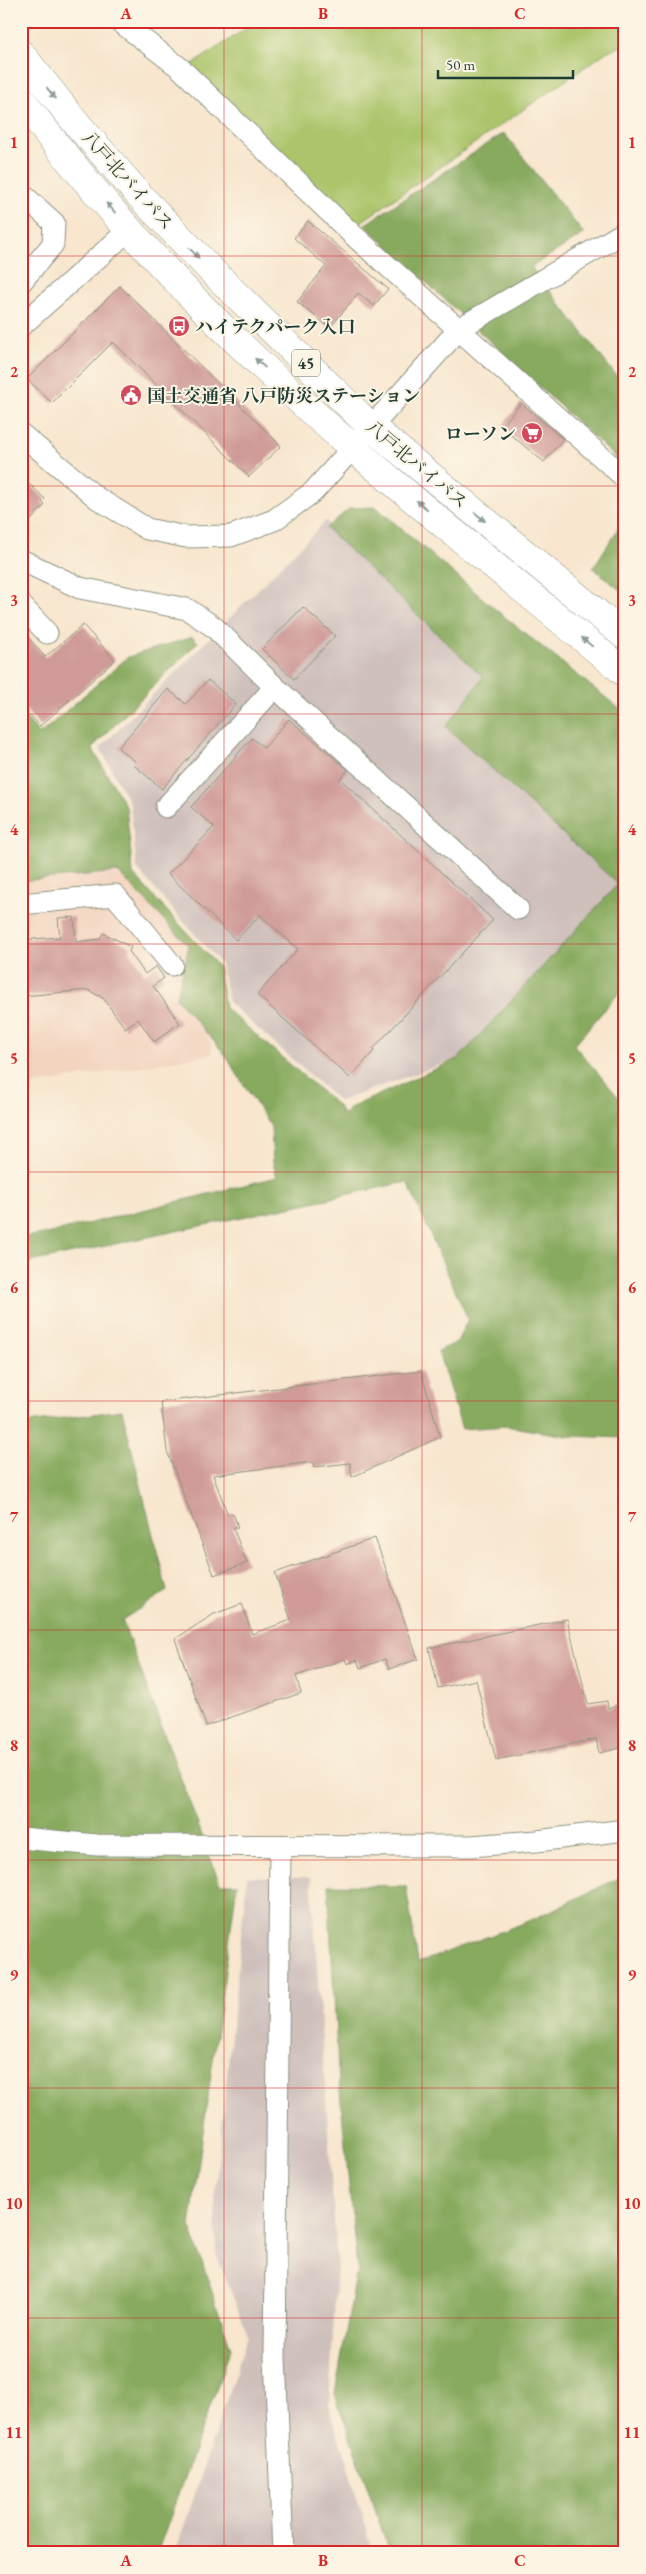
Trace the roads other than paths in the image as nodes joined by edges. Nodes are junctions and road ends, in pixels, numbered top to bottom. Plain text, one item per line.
1 (119, 21) edge
2 (21, 54) edge
3 (21, 98) edge
4 (21, 193) edge
5 (130, 229) junction
6 (625, 232) edge
7 (21, 282) edge
8 (23, 321) edge
9 (460, 328) junction
10 (371, 427) junction
11 (21, 434) edge
12 (353, 448) junction
13 (625, 478) edge
14 (21, 560) edge
15 (21, 605) edge
16 (47, 632) dead end
17 (625, 636) edge
18 (625, 673) edge
19 (275, 687) junction
20 (166, 807) dead end
21 (21, 904) edge
22 (518, 909) dead end
23 (172, 965) dead end
24 (625, 1830) edge
25 (21, 1838) edge
26 (280, 1846) junction
27 (283, 2553) edge

1 - 9 street
2 -> 10 highway, 八戸北バイパス / 45
5 -> 3 highway, 八戸北バイパス / 45
4 - 7 street
5 - 8 street
12 -> 5 highway, 八戸北バイパス / 45
6 - 9 street
9 - 10 street
9 - 13 street
10 - 12 street
10 -> 17 highway, 八戸北バイパス / 45
11 - 12 street
18 -> 12 highway, 八戸北バイパス / 45
14 - 19 street
15 - 16 street
19 - 20 street
19 - 22 street
21 - 23 street
24 - 26 street
25 - 26 street
26 - 27 street

